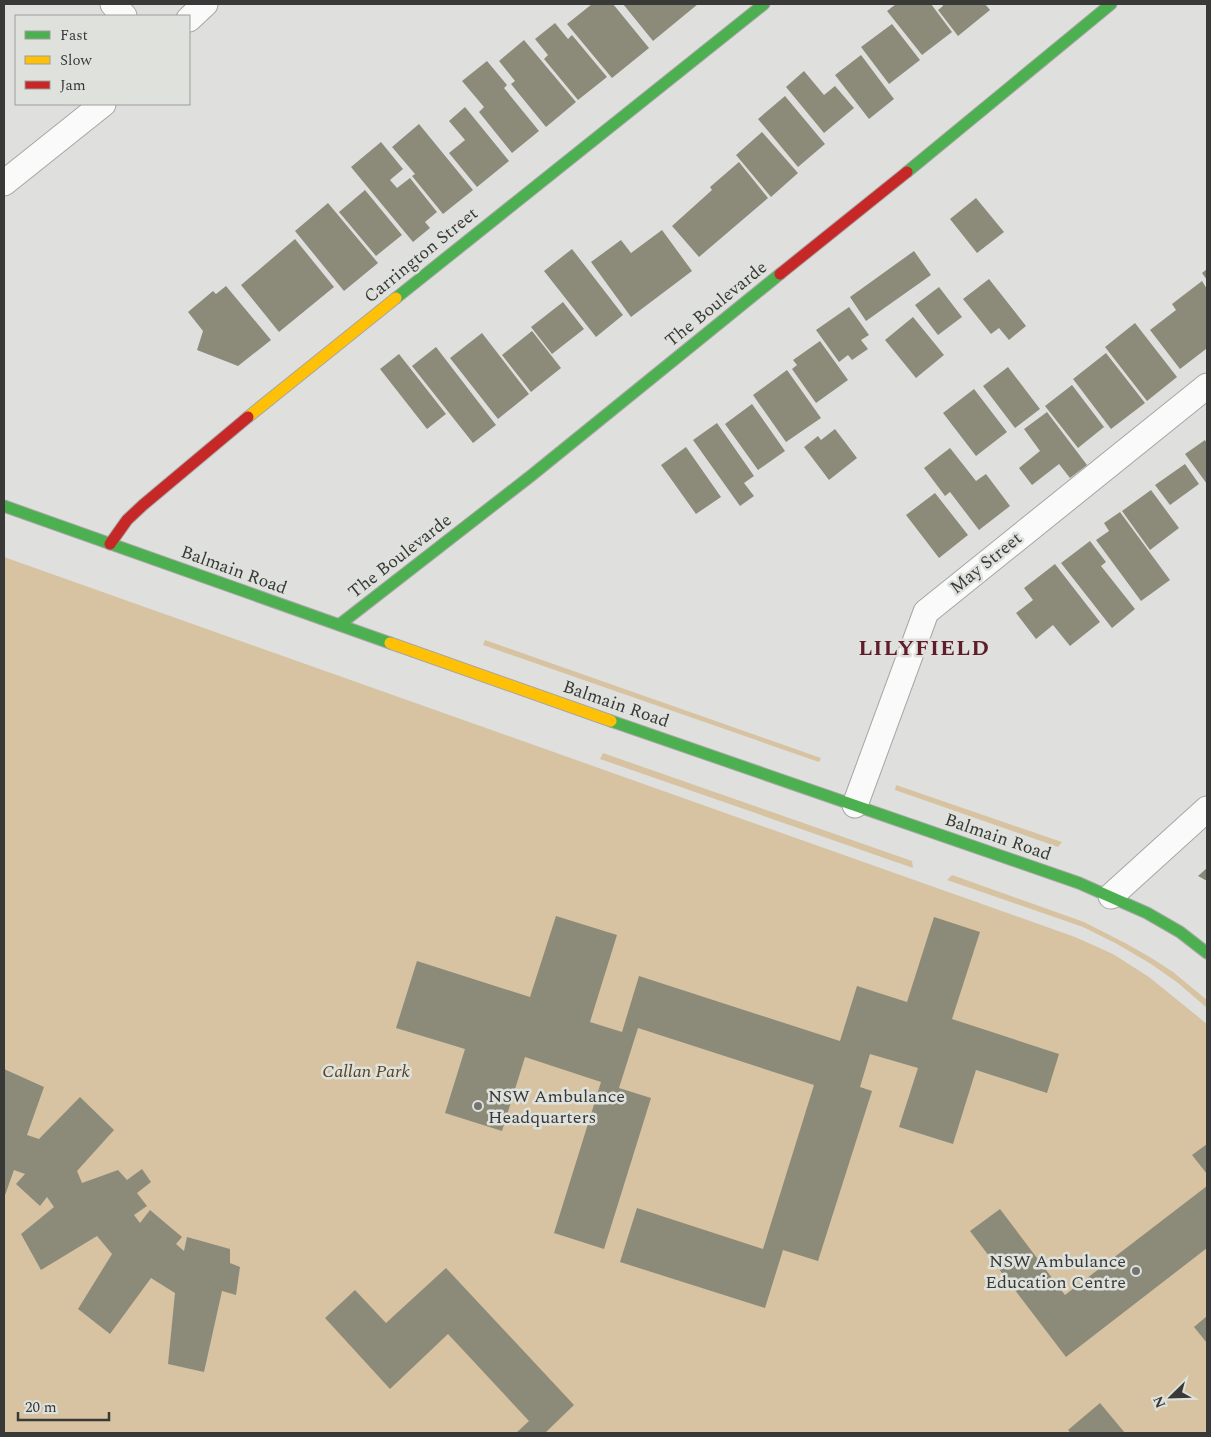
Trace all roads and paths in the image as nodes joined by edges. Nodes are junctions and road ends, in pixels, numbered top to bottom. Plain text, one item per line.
1 (113, 4) edge
2 (205, 4) edge
3 (764, 4) edge
4 (1111, 4) edge
5 (123, 15) edge
6 (190, 18) edge
7 (102, 105) edge
8 (4, 183) edge
9 (1207, 386) edge
10 (4, 506) edge
11 (110, 544) junction
12 (339, 625) junction
13 (855, 805) junction
14 (1207, 809) edge
15 (1111, 896) junction
16 (1207, 953) edge

1 - 5 street
2 - 6 street
3 - 11 street, Carrington Street
4 - 12 street, The Boulevarde
7 - 8 street
9 - 13 street, May Street
10 - 11 street, Balmain Road
11 - 12 street, Balmain Road
12 - 13 street, Balmain Road
13 - 15 street, Balmain Road
14 - 15 street
15 - 16 street, Balmain Road

